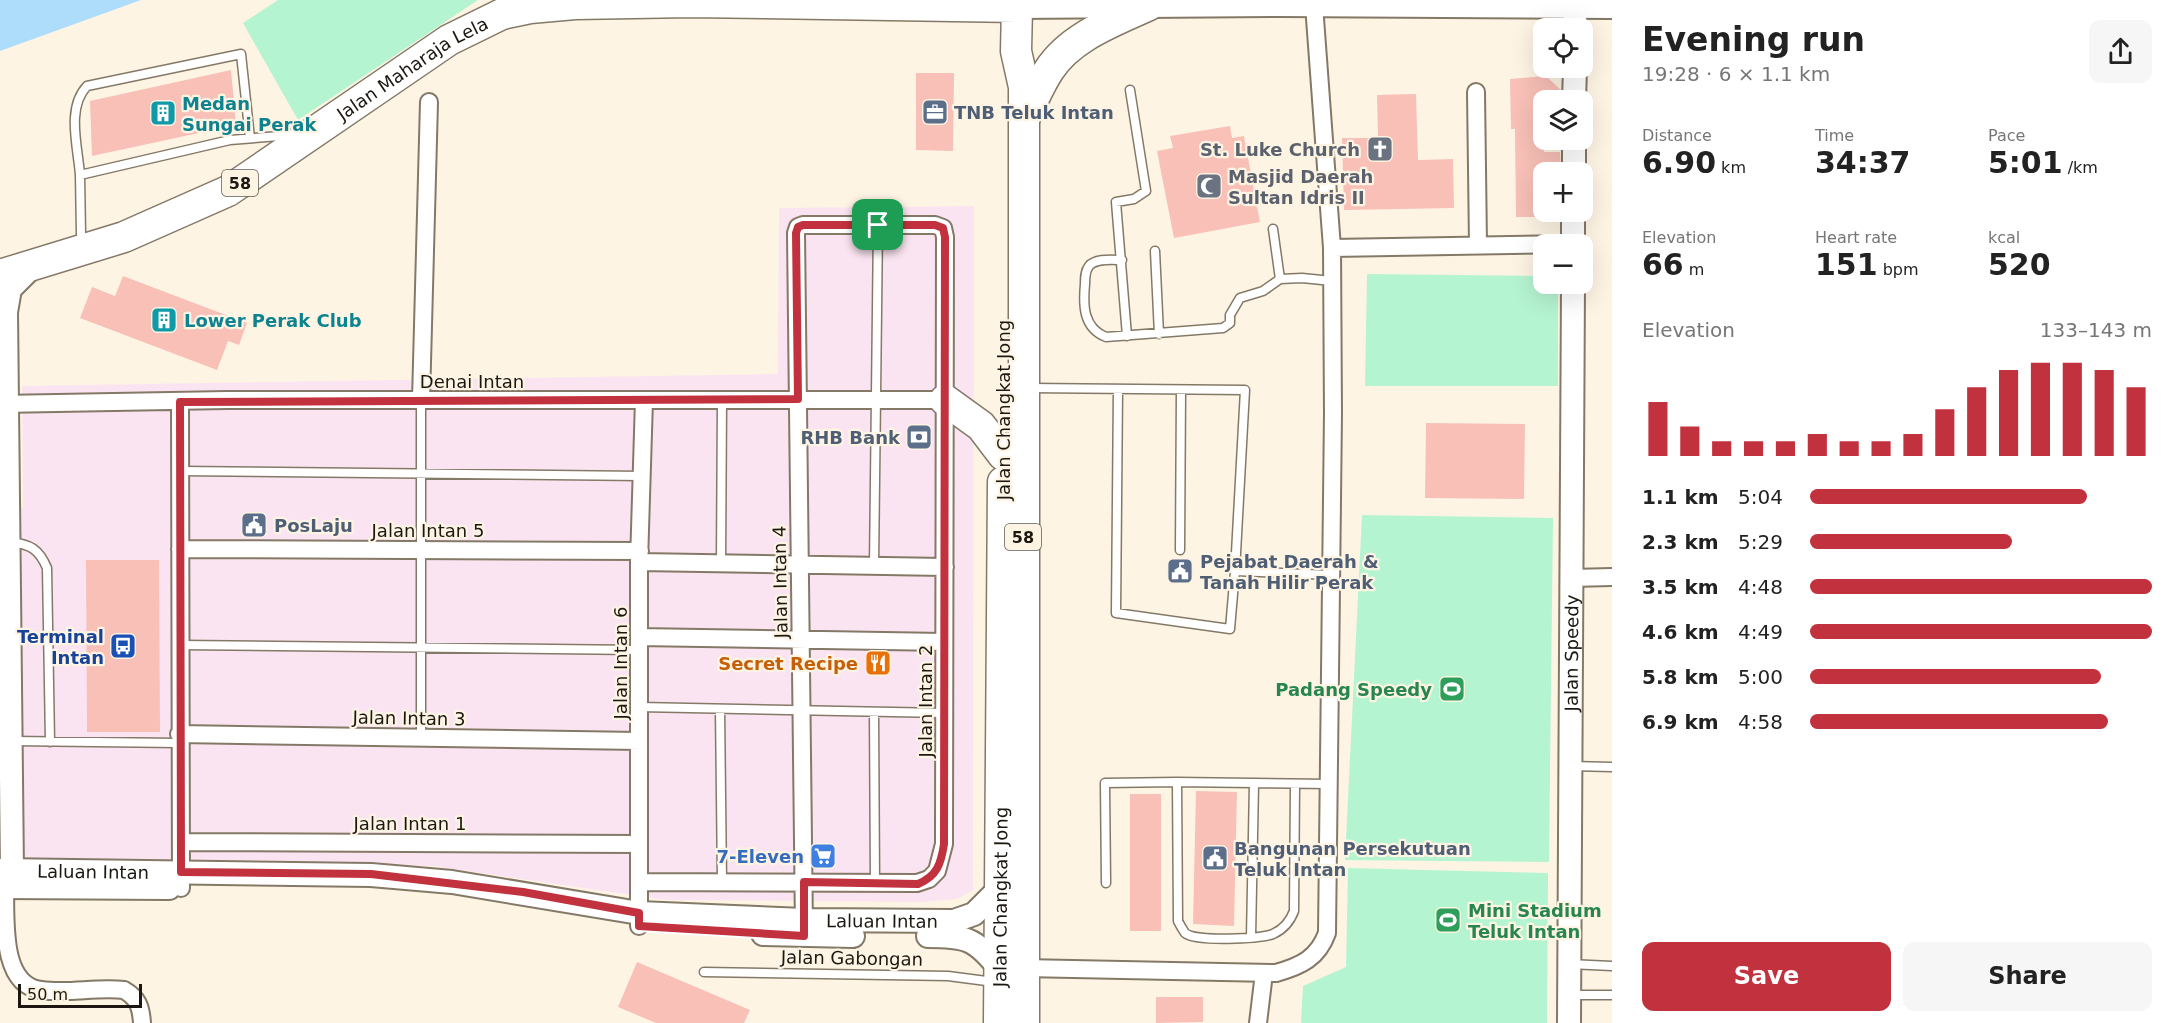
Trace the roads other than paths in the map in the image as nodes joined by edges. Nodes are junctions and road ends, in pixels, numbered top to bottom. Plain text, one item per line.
1 (1612, 0) edge
2 (865, 2) edge
3 (1144, 3) edge
4 (1212, 3) edge
5 (1465, 3) edge
6 (1520, 3) edge
7 (1017, 4) edge
8 (1314, 5) junction
9 (1612, 7) edge
10 (1575, 18) edge
11 (1016, 51) junction
12 (1130, 90) dead end
13 (1476, 92) dead end
14 (429, 102) dead end
15 (1024, 117) junction
16 (316, 133) junction
17 (250, 138) junction
18 (80, 175) junction
19 (158, 221) junction
20 (878, 225) junction
21 (1273, 229) dead end
22 (81, 234) junction
23 (1533, 244) edge
24 (1478, 245) junction
25 (1332, 248) junction
26 (1155, 251) dead end
27 (0, 256) edge
28 (1122, 260) junction
29 (37, 263) junction
30 (0, 274) edge
31 (1280, 279) junction
32 (1332, 281) junction
33 (1573, 294) edge
34 (1159, 334) junction
35 (1127, 336) junction
36 (1023, 388) junction
37 (1118, 389) junction
38 (1181, 390) junction
39 (798, 399) junction
40 (875, 399) junction
41 (421, 400) junction
42 (644, 400) junction
43 (722, 400) junction
44 (945, 400) junction
45 (180, 402) junction
46 (4, 404) edge
47 (1003, 455) junction
48 (180, 471) junction
49 (422, 476) junction
50 (642, 476) junction
51 (5, 542) edge
52 (180, 549) junction
53 (422, 550) junction
54 (1180, 550) dead end
55 (640, 556) junction
56 (721, 564) junction
57 (800, 565) junction
58 (874, 566) junction
59 (945, 567) junction
60 (1235, 571) junction
61 (1331, 575) junction
62 (1612, 577) edge
63 (1571, 578) junction
64 (801, 641) junction
65 (944, 642) junction
66 (639, 643) junction
67 (179, 645) junction
68 (422, 648) junction
69 (639, 707) junction
70 (720, 709) junction
71 (802, 711) junction
72 (874, 712) junction
73 (944, 713) junction
74 (179, 738) junction
75 (421, 738) junction
76 (6, 741) edge
77 (639, 741) junction
78 (50, 742) junction
79 (1570, 766) junction
80 (1612, 767) edge
81 (1177, 782) junction
82 (1254, 784) junction
83 (1295, 784) junction
84 (1329, 784) junction
85 (181, 842) junction
86 (639, 844) junction
87 (4, 877) edge
88 (181, 880) junction
89 (639, 882) junction
90 (722, 882) junction
91 (804, 882) junction
92 (1106, 883) dead end
93 (875, 884) junction
94 (999, 889) junction
95 (639, 920) junction
96 (804, 928) junction
97 (1251, 938) junction
98 (1569, 964) junction
99 (1612, 966) edge
100 (704, 972) dead end
101 (1007, 973) junction
102 (1264, 973) junction
103 (1569, 995) junction
104 (1612, 995) edge
105 (142, 1023) edge
106 (999, 1023) edge
107 (1024, 1023) edge
108 (1258, 1023) edge
109 (1569, 1023) edge

1 - 9 lane
2 - 7 highway, Jalan Maharaja Lela / 58
2 - 16 highway, Jalan Maharaja Lela / 58
3 - 4 street
3 - 7 street
3 - 15 highway
4 - 8 street
5 - 6 street
5 - 8 street
6 - 10 street
7 - 11 highway, Jalan Changkat Jong / 58
8 - 25 street
9 - 10 street
11 - 15 highway, Jalan Changkat Jong / 58
11 - 47 highway, Jalan Changkat Jong / 58
12 - 28 lane
13 - 24 street
14 - 41 street
15 - 36 highway, Jalan Changkat Jong / 58
16 - 17 lane
16 - 19 highway, Jalan Maharaja Lela / 58
17 - 18 lane
17 - 18 lane
18 - 22 lane
19 - 22 highway, Jalan Maharaja Lela / 58
19 - 29 highway, Jalan Maharaja Lela / 58
20 - 39 street, Jalan Intan 4
20 - 40 lane
20 - 44 street, Jalan Intan 2
21 - 31 lane
22 - 27 highway, Jalan Maharaja Lela / 58
23 - 24 street
24 - 25 street
25 - 32 street
26 - 34 lane
28 - 35 lane
28 - 35 lane
29 - 30 highway, Jalan Maharaja Lela / 58
29 - 46 street
31 - 32 lane
31 - 34 lane
32 - 61 street
33 - 63 street, Jalan Speedy
34 - 35 lane
36 - 37 lane
36 - 101 highway, Jalan Changkat Jong / 58
37 - 38 lane
37 - 60 lane
38 - 54 lane
38 - 60 lane
39 - 40 street, Denai Intan
39 - 43 street, Denai Intan
39 - 57 street, Jalan Intan 4
40 - 44 street, Denai Intan
40 - 58 lane
41 - 42 street, Denai Intan
41 - 45 street, Denai Intan
41 - 49 lane
42 - 43 street, Denai Intan
42 - 50 street, Jalan Intan 6
43 - 56 lane
44 - 47 highway
44 - 59 street, Jalan Intan 2
45 - 46 street, Denai Intan
45 - 48 street
46 - 51 street
47 - 94 highway, Jalan Changkat Jong / 58
48 - 49 lane
48 - 52 street
49 - 50 lane
49 - 53 lane
50 - 55 street, Jalan Intan 6
51 - 76 street
51 - 78 lane
52 - 53 street, Jalan Intan 5
52 - 67 street
53 - 55 street, Jalan Intan 5
53 - 68 lane
55 - 56 street, Jalan Intan 5
55 - 66 street, Jalan Intan 6
56 - 57 street, Jalan Intan 5
57 - 58 street, Jalan Intan 5
57 - 64 street, Jalan Intan 4
58 - 59 street, Jalan Intan 5
59 - 65 street, Jalan Intan 2
60 - 61 lane
61 - 84 street
62 - 63 street
63 - 79 street, Jalan Speedy
64 - 65 street
64 - 66 street
64 - 71 street, Jalan Intan 4
65 - 73 street, Jalan Intan 2
66 - 68 lane
66 - 69 street, Jalan Intan 6
67 - 68 lane
67 - 74 street
68 - 75 lane
69 - 70 lane
69 - 77 street, Jalan Intan 6
70 - 71 lane
70 - 90 lane
71 - 72 lane
71 - 91 street, Jalan Intan 4
72 - 73 lane
72 - 93 lane
73 - 93 street, Jalan Intan 2
74 - 75 street, Jalan Intan 3
74 - 78 lane
74 - 85 street
75 - 77 street, Jalan Intan 3
76 - 78 lane
76 - 87 street
77 - 86 street, Jalan Intan 6
79 - 80 lane
79 - 98 street, Jalan Speedy
81 - 82 lane
81 - 92 lane
81 - 97 lane
82 - 83 lane
82 - 97 lane
83 - 84 lane
83 - 97 lane
84 - 102 street
85 - 86 street, Jalan Intan 1
85 - 88 street
86 - 89 street, Jalan Intan 6
87 - 88 street, Laluan Intan
87 - 105 street
88 - 95 street, Laluan Intan
89 - 90 street, Jalan Intan 2
89 - 95 street, Jalan Intan 6
90 - 91 street, Jalan Intan 2
91 - 93 street, Jalan Intan 2
91 - 96 street, Jalan Intan 4
94 - 96 street, Laluan Intan
94 - 101 highway, Jalan Changkat Jong / 58
95 - 96 street, Laluan Intan
96 - 101 street, Laluan Intan
98 - 99 lane
98 - 103 street, Jalan Speedy
100 - 101 lane, Jalan Gabongan
101 - 102 street
101 - 106 highway, Jalan Changkat Jong / 58
101 - 107 highway, Jalan Changkat Jong / 58
102 - 108 street
103 - 104 lane
103 - 109 street, Jalan Speedy

